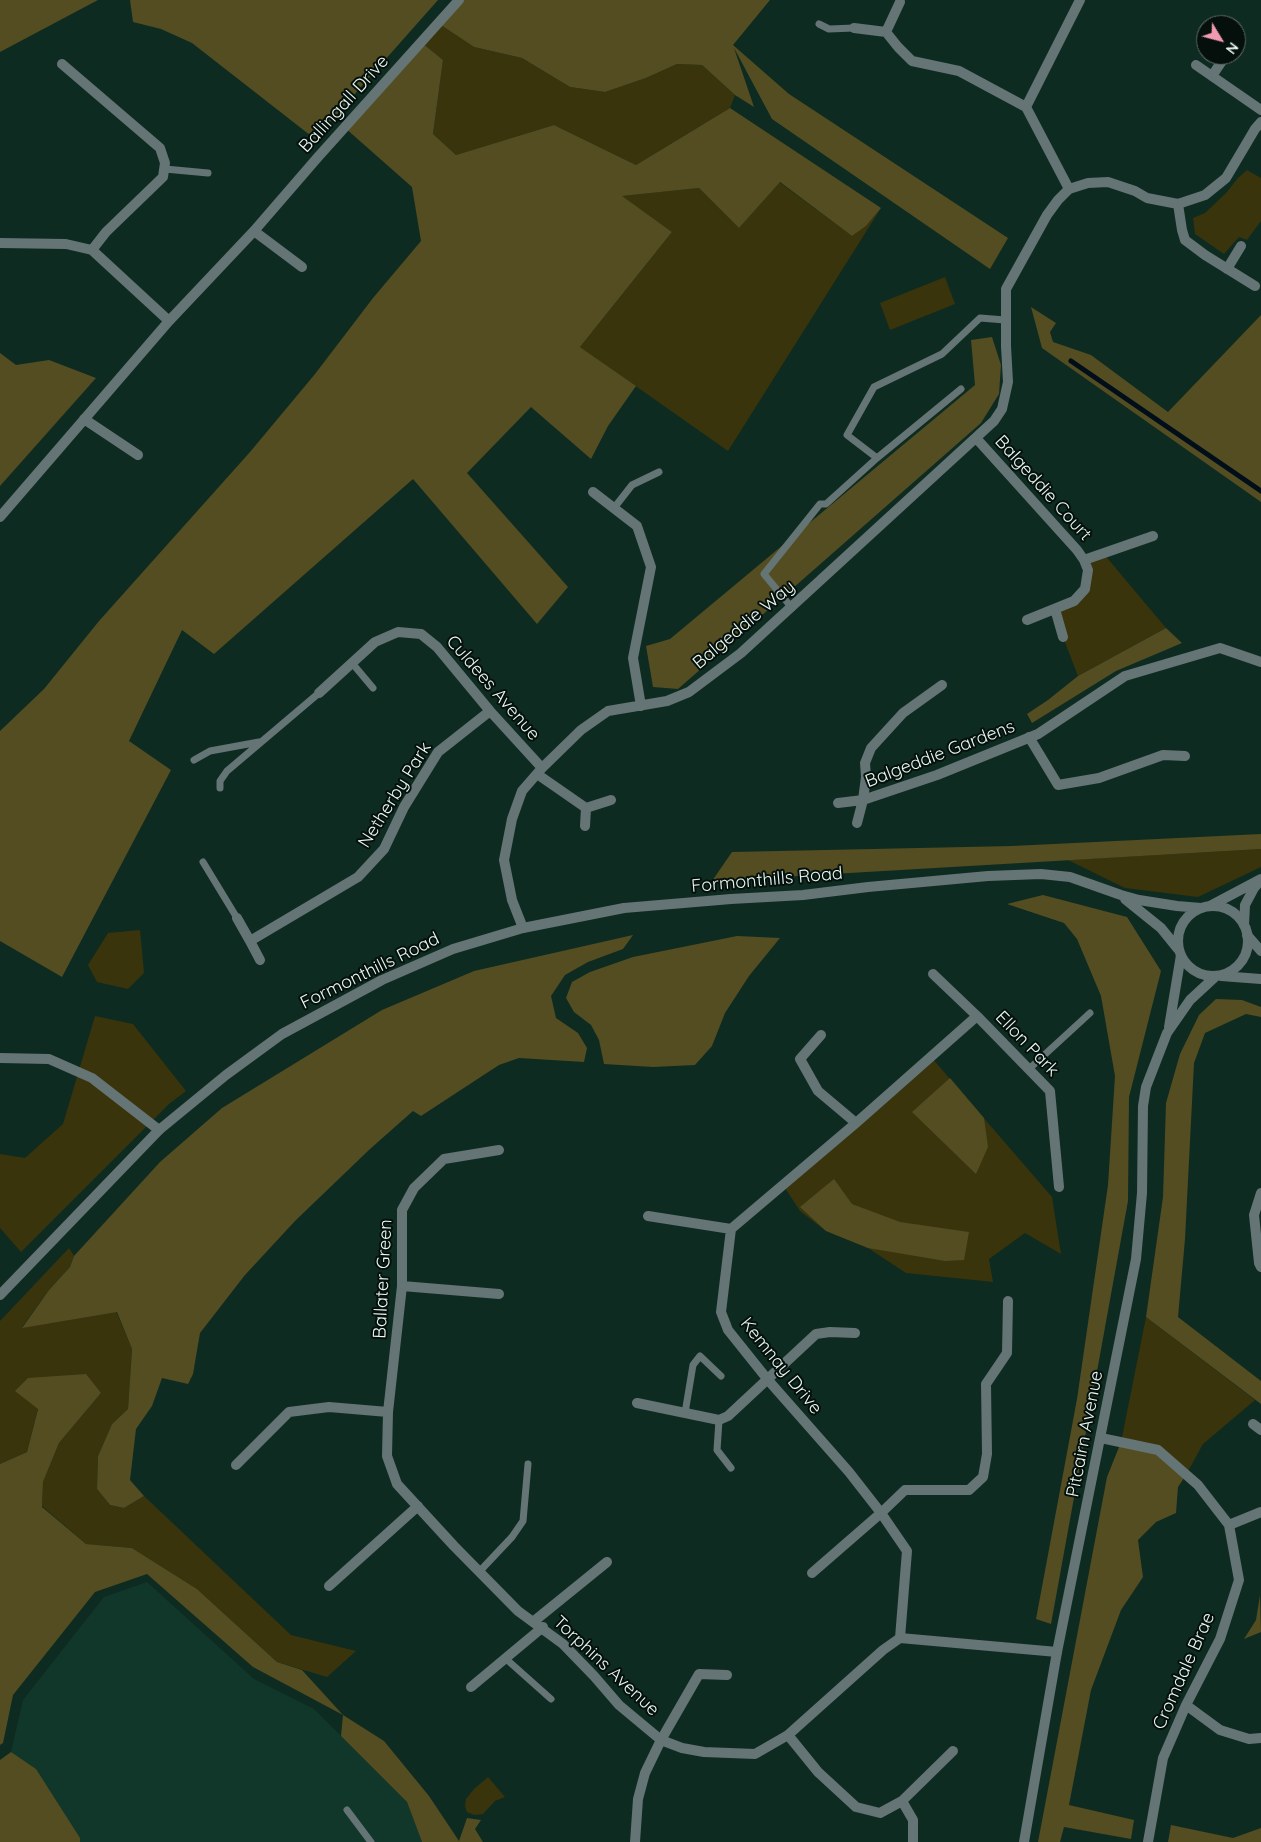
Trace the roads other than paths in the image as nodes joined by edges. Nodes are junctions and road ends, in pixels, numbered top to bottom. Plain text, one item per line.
1 (459, 0) edge
2 (1080, 0) edge
3 (901, 1) edge
4 (819, 24) dead end
5 (854, 28) joint
6 (886, 32) junction
7 (62, 64) dead end
8 (1196, 65) dead end
9 (1219, 65) edge
10 (1212, 76) junction
11 (1026, 107) junction
12 (1261, 110) edge
13 (1261, 122) edge
14 (164, 169) junction
15 (208, 173) dead end
16 (1069, 189) junction
17 (1178, 204) junction
18 (254, 231) junction
19 (0, 243) edge
20 (1241, 246) dead end
21 (92, 250) junction
22 (302, 267) dead end
23 (1227, 269) junction
24 (1255, 286) dead end
25 (1005, 320) junction
26 (169, 321) junction
27 (961, 389) dead end
28 (84, 419) junction
29 (976, 438) junction
30 (138, 455) dead end
31 (877, 458) junction
32 (659, 472) dead end
33 (594, 492) dead end
34 (614, 508) junction
35 (0, 517) edge
36 (1153, 536) dead end
37 (1084, 560) junction
38 (792, 608) junction
39 (1055, 609) junction
40 (1027, 620) dead end
41 (1063, 637) dead end
42 (1261, 662) edge
43 (352, 663) junction
44 (942, 685) dead end
45 (373, 688) dead end
46 (319, 693) joint
47 (641, 706) junction
48 (490, 710) junction
49 (1028, 737) junction
50 (262, 742) junction
51 (1185, 756) dead end
52 (194, 760) dead end
53 (540, 771) junction
54 (220, 788) dead end
55 (611, 800) dead end
56 (863, 800) junction
57 (838, 803) dead end
58 (586, 808) junction
59 (857, 823) dead end
60 (585, 826) dead end
61 (203, 862) dead end
62 (1261, 880) edge
63 (1121, 895) junction
64 (1206, 907) junction
65 (237, 918) joint
66 (523, 928) junction
67 (1246, 930) junction
68 (250, 941) junction
69 (1261, 952) edge
70 (1180, 953) junction
71 (260, 960) dead end
72 (934, 974) dead end
73 (1218, 976) junction
74 (1261, 979) edge
75 (1090, 1013) dead end
76 (977, 1016) junction
77 (1167, 1033) junction
78 (821, 1035) dead end
79 (0, 1058) edge
80 (1029, 1070) junction
81 (856, 1123) junction
82 (159, 1130) junction
83 (499, 1150) dead end
84 (1059, 1187) dead end
85 (1261, 1193) edge
86 (648, 1216) dead end
87 (731, 1228) junction
88 (1261, 1267) edge
89 (402, 1286) junction
90 (498, 1294) dead end
91 (0, 1295) edge
92 (1008, 1301) dead end
93 (855, 1332) dead end
94 (720, 1376) dead end
95 (768, 1380) junction
96 (637, 1404) dead end
97 (388, 1412) junction
98 (685, 1413) junction
99 (719, 1420) junction
100 (1101, 1438) junction
101 (528, 1464) dead end
102 (236, 1465) dead end
103 (731, 1468) dead end
104 (418, 1506) junction
105 (1261, 1512) edge
106 (881, 1513) junction
107 (1229, 1525) junction
108 (607, 1562) dead end
109 (479, 1572) junction
110 (812, 1573) dead end
111 (329, 1586) dead end
112 (533, 1622) junction
113 (543, 1627) junction
114 (900, 1638) junction
115 (1057, 1652) junction
116 (505, 1658) junction
117 (727, 1675) dead end
118 (471, 1686) dead end
119 (551, 1699) dead end
120 (1186, 1706) junction
121 (788, 1735) junction
122 (1261, 1738) edge
123 (662, 1740) junction
124 (953, 1751) dead end
125 (902, 1801) junction
126 (346, 1810) dead end
127 (371, 1842) edge
128 (636, 1842) edge
129 (913, 1842) edge
130 (1024, 1842) edge
131 (1148, 1842) edge

1 - 18 street, Ballingall Drive
2 - 11 street
3 - 6 street
4 - 5 lane
5 - 6 street
6 - 11 street
7 - 14 street
8 - 10 street
9 - 10 street
10 - 12 street
11 - 16 street
13 - 17 street
14 - 15 lane
14 - 21 street
16 - 17 street
16 - 25 street, Balgeddie Way
17 - 23 street
18 - 22 street
18 - 26 street, Ballingall Drive
19 - 21 street
20 - 23 street
21 - 26 street
23 - 24 street
25 - 29 street, Balgeddie Way
25 - 31 lane
26 - 28 street, Ballingall Drive
27 - 31 lane
28 - 30 street
28 - 35 street, Ballingall Drive
29 - 37 street, Balgeddie Court
29 - 38 street, Balgeddie Way
31 - 38 lane
32 - 34 lane
33 - 34 street
34 - 47 street
36 - 37 street, Balgeddie Court
37 - 39 street, Balgeddie Court
38 - 47 street, Balgeddie Way
39 - 40 street, Balgeddie Court
39 - 41 street
42 - 49 street, Balgeddie Gardens
43 - 45 lane
43 - 46 street, Culdees Avenue
43 - 48 street, Culdees Avenue
44 - 56 street, Balgeddie Gardens
46 - 50 lane
47 - 53 street, Balgeddie Way
48 - 53 street, Culdees Avenue
48 - 68 street, Netherby Park
49 - 51 street, Balgeddie Gardens
49 - 56 street, Balgeddie Gardens
50 - 52 lane
50 - 54 lane
53 - 58 street, Culdees Avenue
53 - 66 street, Balgeddie Way
55 - 58 street
56 - 57 street, Balgeddie Gardens
56 - 59 street, Balgeddie Gardens
58 - 60 street
61 - 65 lane
62 - 64 street
62 - 67 street
63 - 64 street, Formonthills Road
63 - 66 street, Formonthills Road
63 - 70 street, Formonthills Road
64 - 67 street
64 - 70 street
65 - 68 street
66 - 82 street, Formonthills Road
67 - 69 street
67 - 73 street
68 - 71 street
70 - 73 street
70 - 77 street, Pitcairn Avenue
72 - 76 street, Ellon Park
73 - 74 street
73 - 77 street, Pitcairn Avenue
75 - 80 lane
76 - 80 street, Ellon Park
76 - 81 street
77 - 100 street, Pitcairn Avenue
78 - 81 street
79 - 82 street
80 - 84 street, Ellon Park
81 - 87 street
82 - 91 street, Formonthills Road
83 - 89 street, Ballater Green
85 - 88 street
86 - 87 street
87 - 95 street, Kemnay Drive
89 - 90 street
89 - 97 street, Ballater Green
92 - 106 street
93 - 95 street
94 - 98 lane
95 - 99 street
95 - 106 street, Kemnay Drive
96 - 98 street
97 - 102 street
97 - 104 street, Torphins Avenue
98 - 99 street
99 - 103 lane
100 - 107 street, Cromdale Brae
100 - 115 street, Pitcairn Avenue
101 - 109 lane
104 - 109 street, Torphins Avenue
104 - 111 street
105 - 107 street
106 - 110 street
106 - 114 street, Kemnay Drive
107 - 120 street, Cromdale Brae
108 - 112 street
109 - 112 street, Torphins Avenue
112 - 113 street, Torphins Avenue
113 - 116 street
113 - 123 street, Torphins Avenue
114 - 115 street
114 - 121 street, Torphins Avenue
115 - 130 street, Pitcairn Avenue
116 - 118 street
116 - 119 lane
117 - 123 street
120 - 122 street
120 - 131 street, Cromdale Brae
121 - 123 street, Torphins Avenue
121 - 125 street
123 - 128 street
124 - 125 street
125 - 129 street
126 - 127 lane

